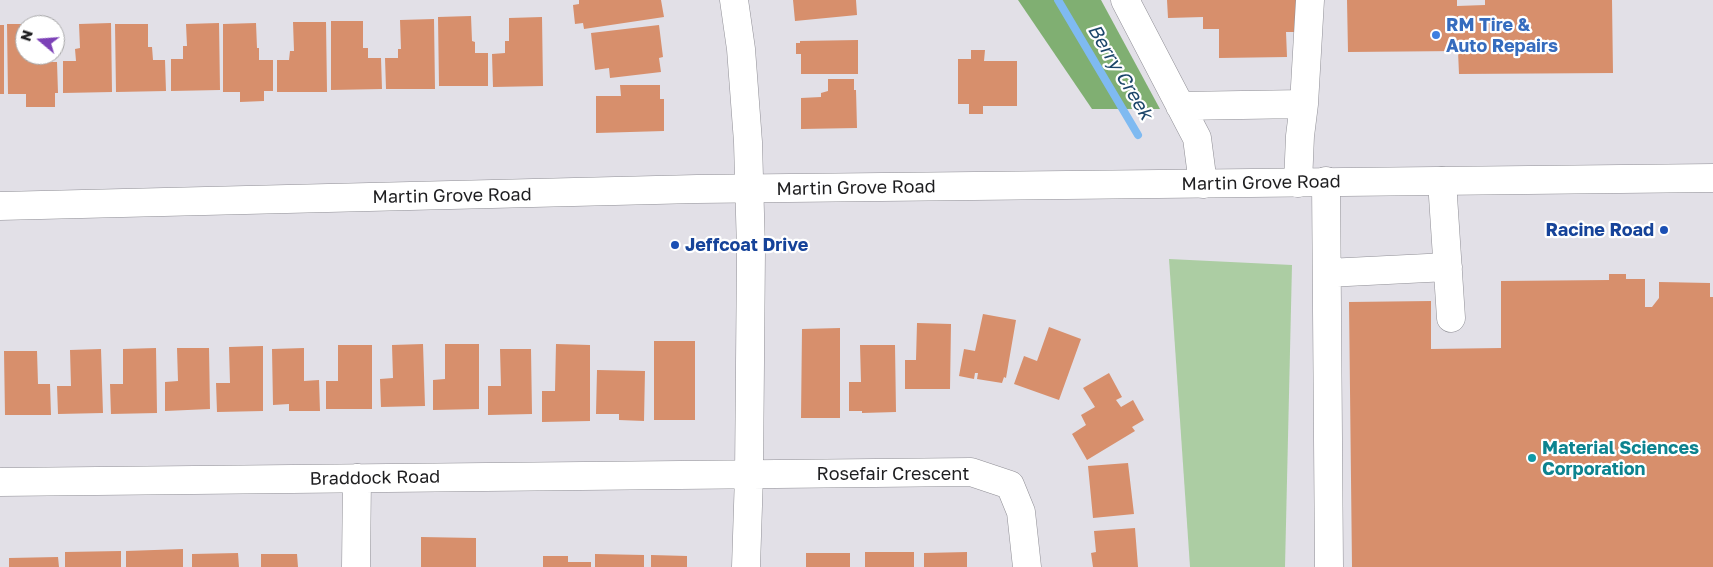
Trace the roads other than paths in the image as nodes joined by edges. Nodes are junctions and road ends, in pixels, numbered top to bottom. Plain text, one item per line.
1 (734, 0) edge
2 (1125, 0) edge
3 (1310, 0) edge
4 (1304, 104) junction
5 (1180, 106) junction
6 (1713, 178) edge
7 (1442, 181) junction
8 (1326, 182) junction
9 (1298, 183) junction
10 (1203, 184) junction
11 (749, 189) junction
12 (0, 206) edge
13 (1448, 267) junction
14 (1327, 273) junction
15 (1451, 318) dead end
16 (749, 475) junction
17 (357, 478) junction
18 (0, 482) edge
19 (356, 567) edge
20 (746, 567) edge
21 (1027, 567) edge
22 (1329, 567) edge

1 - 11 street
2 - 5 street
3 - 4 street
4 - 5 street
4 - 9 street
5 - 10 street
6 - 7 street, Martin Grove Road
7 - 8 street, Martin Grove Road
7 - 13 street
8 - 9 street, Martin Grove Road
8 - 14 street
9 - 10 street, Martin Grove Road
10 - 11 street, Martin Grove Road
11 - 12 street, Martin Grove Road
11 - 16 street
13 - 14 street
13 - 15 street
14 - 22 street
16 - 17 street, Braddock Road
16 - 20 street
16 - 21 street, Rosefair Crescent
17 - 18 street, Braddock Road
17 - 19 street

